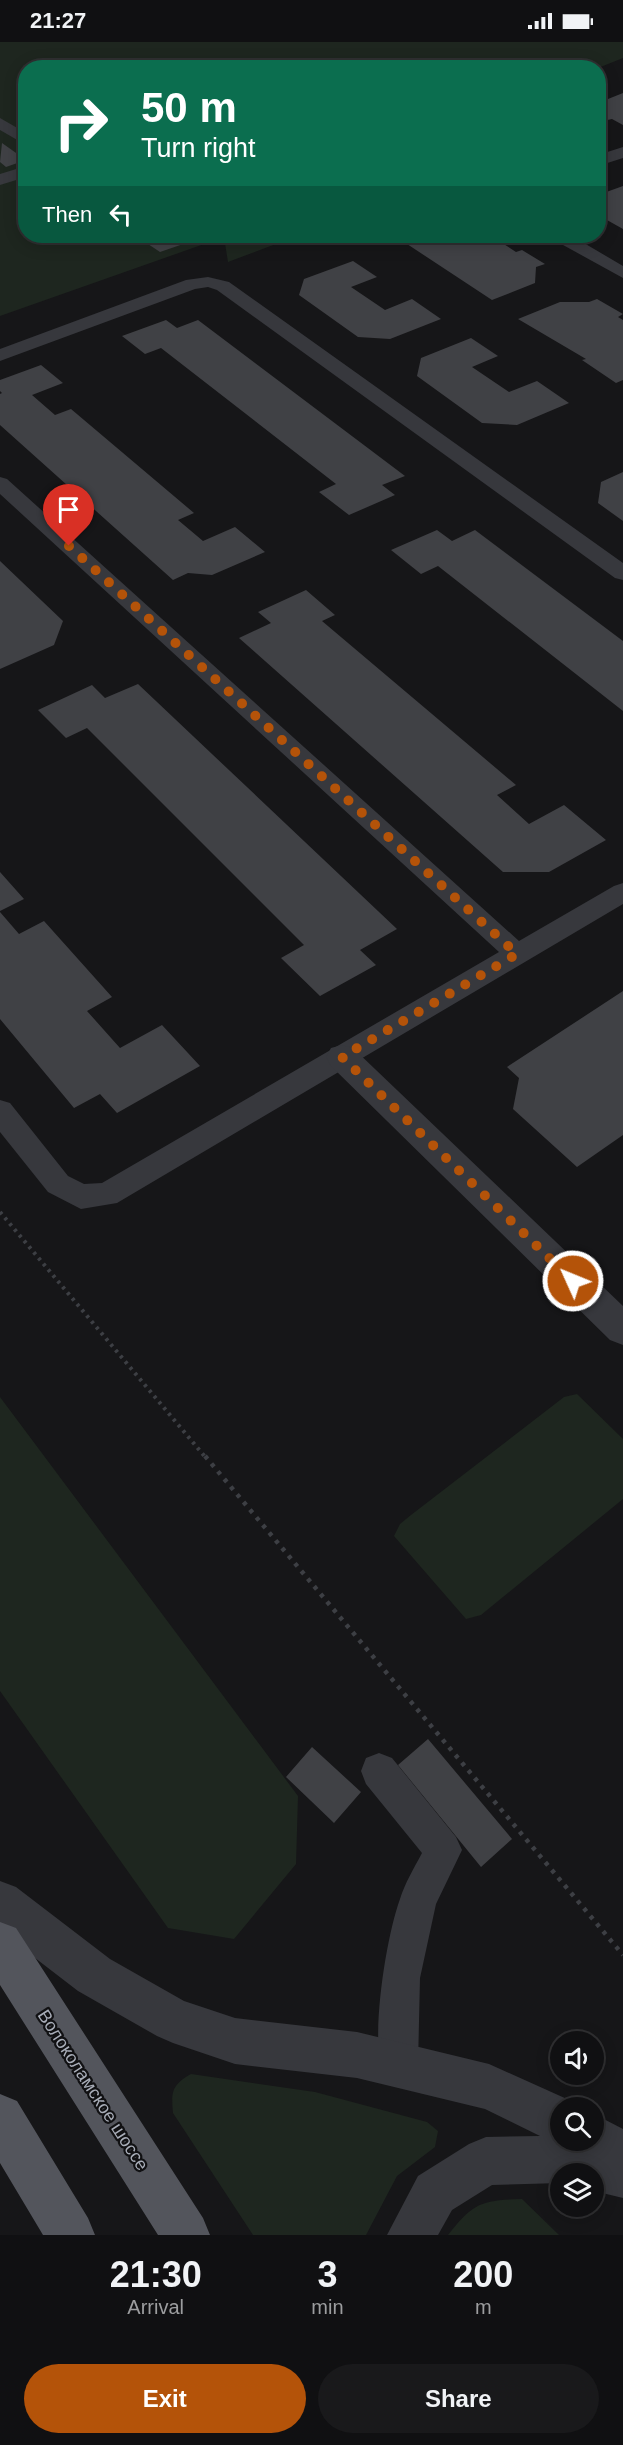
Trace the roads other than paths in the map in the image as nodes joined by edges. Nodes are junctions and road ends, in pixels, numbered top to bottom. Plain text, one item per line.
1 (0, 123) edge
2 (18, 135) edge
3 (623, 152) edge
4 (606, 158) edge
5 (18, 174) edge
6 (0, 180) edge
7 (572, 243) edge
8 (623, 273) edge
9 (0, 355) edge
10 (0, 483) edge
11 (623, 573) edge
12 (623, 892) edge
13 (517, 954) junction
14 (342, 1057) junction
15 (0, 1111) edge
16 (623, 1329) edge
17 (378, 1771) dead end
18 (0, 1903) edge
19 (0, 1944) edge
20 (398, 2065) junction
21 (550, 2116) edge
22 (0, 2118) edge
23 (604, 2144) edge
24 (623, 2156) edge
25 (623, 2174) edge
26 (71, 2235) edge
27 (186, 2235) edge
28 (411, 2235) edge

1 - 2 lane
3 - 4 lane
5 - 6 lane
7 - 8 lane
9 - 11 lane
10 - 13 lane
12 - 13 lane
13 - 14 lane
14 - 15 lane
14 - 16 street
17 - 20 lane
18 - 20 street
19 - 27 main road, Волоколамское шоссе
20 - 21 street
22 - 26 main road
23 - 24 street
25 - 28 street

